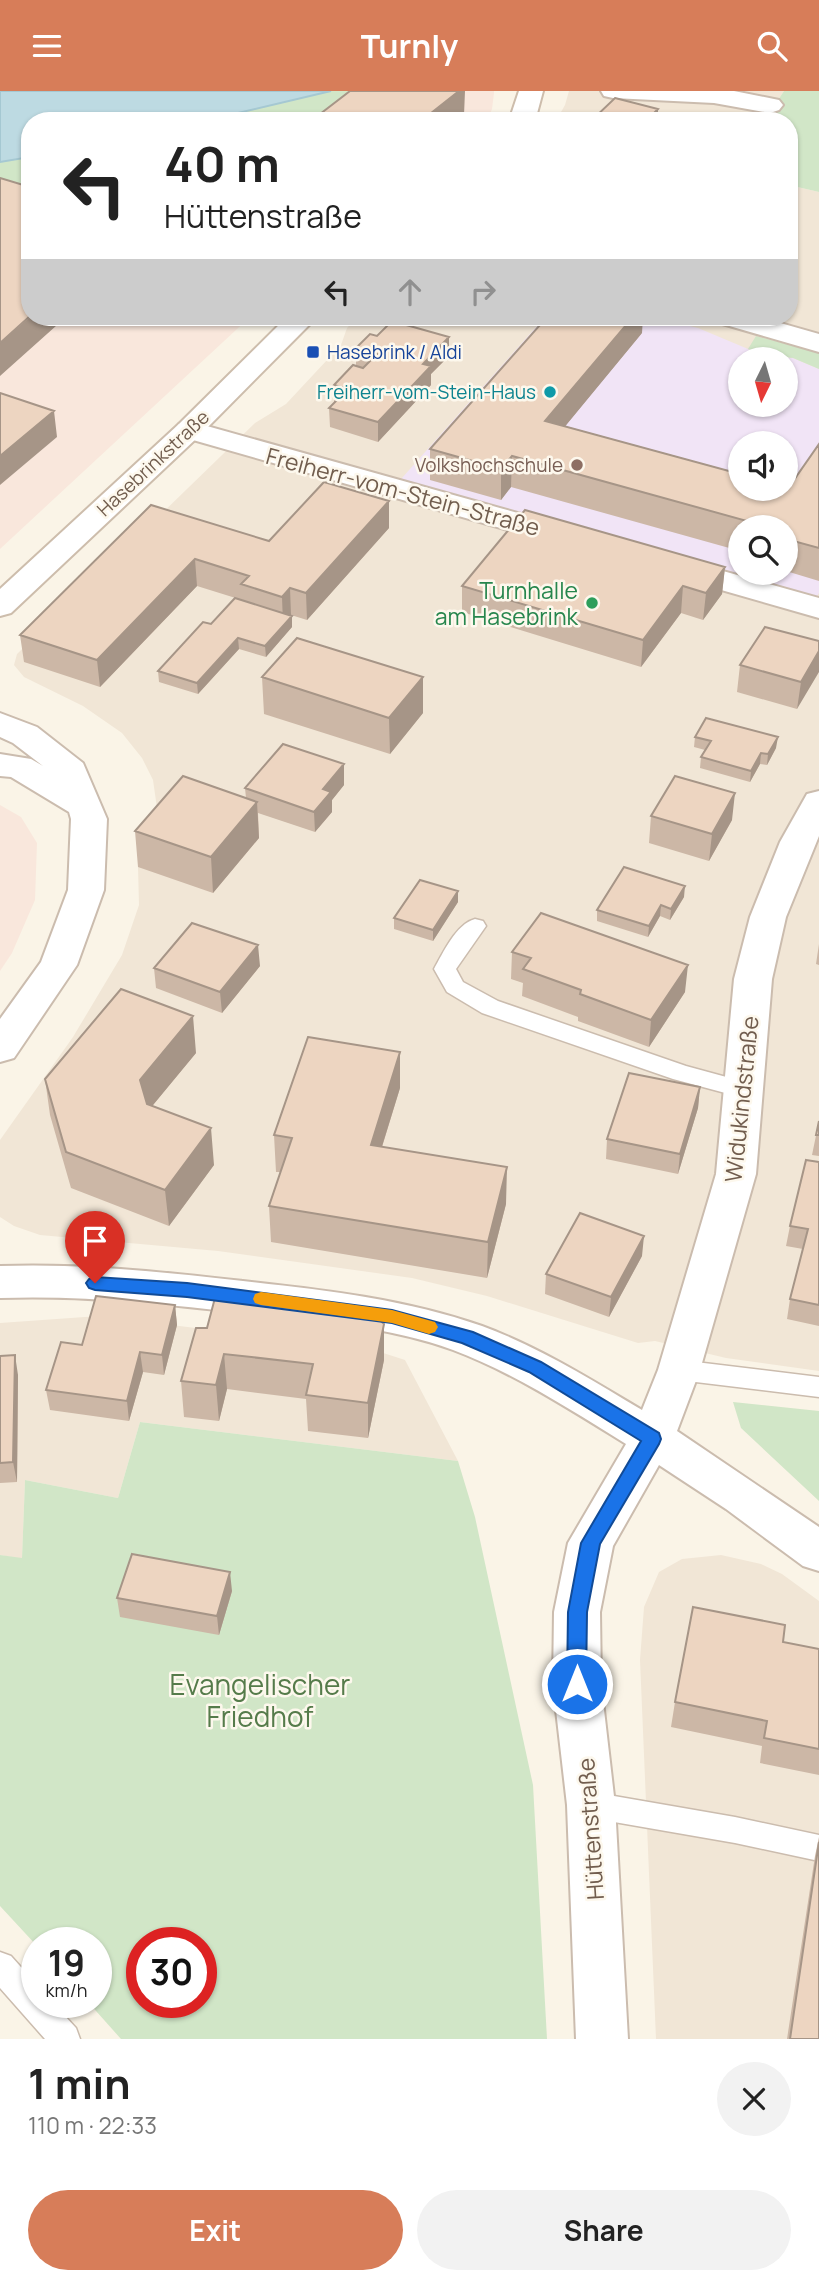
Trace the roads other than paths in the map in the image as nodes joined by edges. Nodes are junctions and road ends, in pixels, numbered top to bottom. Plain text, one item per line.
1 (531, 91) edge
2 (613, 91) edge
3 (770, 104) dead end
4 (525, 112) edge
5 (294, 326) edge
6 (760, 326) edge
7 (819, 343) edge
8 (189, 430) junction
9 (596, 544) edge
10 (649, 560) edge
11 (0, 606) edge
12 (819, 608) edge
13 (0, 724) edge
14 (0, 765) edge
15 (819, 802) edge
16 (86, 806) junction
17 (475, 926) dead end
18 (0, 1048) edge
19 (744, 1090) junction
20 (0, 1282) edge
21 (679, 1370) junction
22 (819, 1387) edge
23 (652, 1439) junction
24 (819, 1552) edge
25 (591, 1805) junction
26 (819, 1848) edge
27 (0, 1966) edge
28 (65, 2039) edge
29 (602, 2039) edge

1 - 4 street
2 - 3 street
5 - 8 street, Hasebrinkstraße
6 - 7 street
8 - 9 street, Freiherr-vom-Stein-Straße
8 - 11 street, Hasebrinkstraße
10 - 12 street
13 - 16 street
14 - 16 street
15 - 19 street, Widukindstraße
16 - 18 street
17 - 19 lane
19 - 21 street, Widukindstraße
20 - 23 street
21 - 22 lane
21 - 23 street, Widukindstraße
23 - 24 street
23 - 25 street, Hüttenstraße
25 - 26 lane
25 - 29 street, Hüttenstraße
27 - 28 lane

